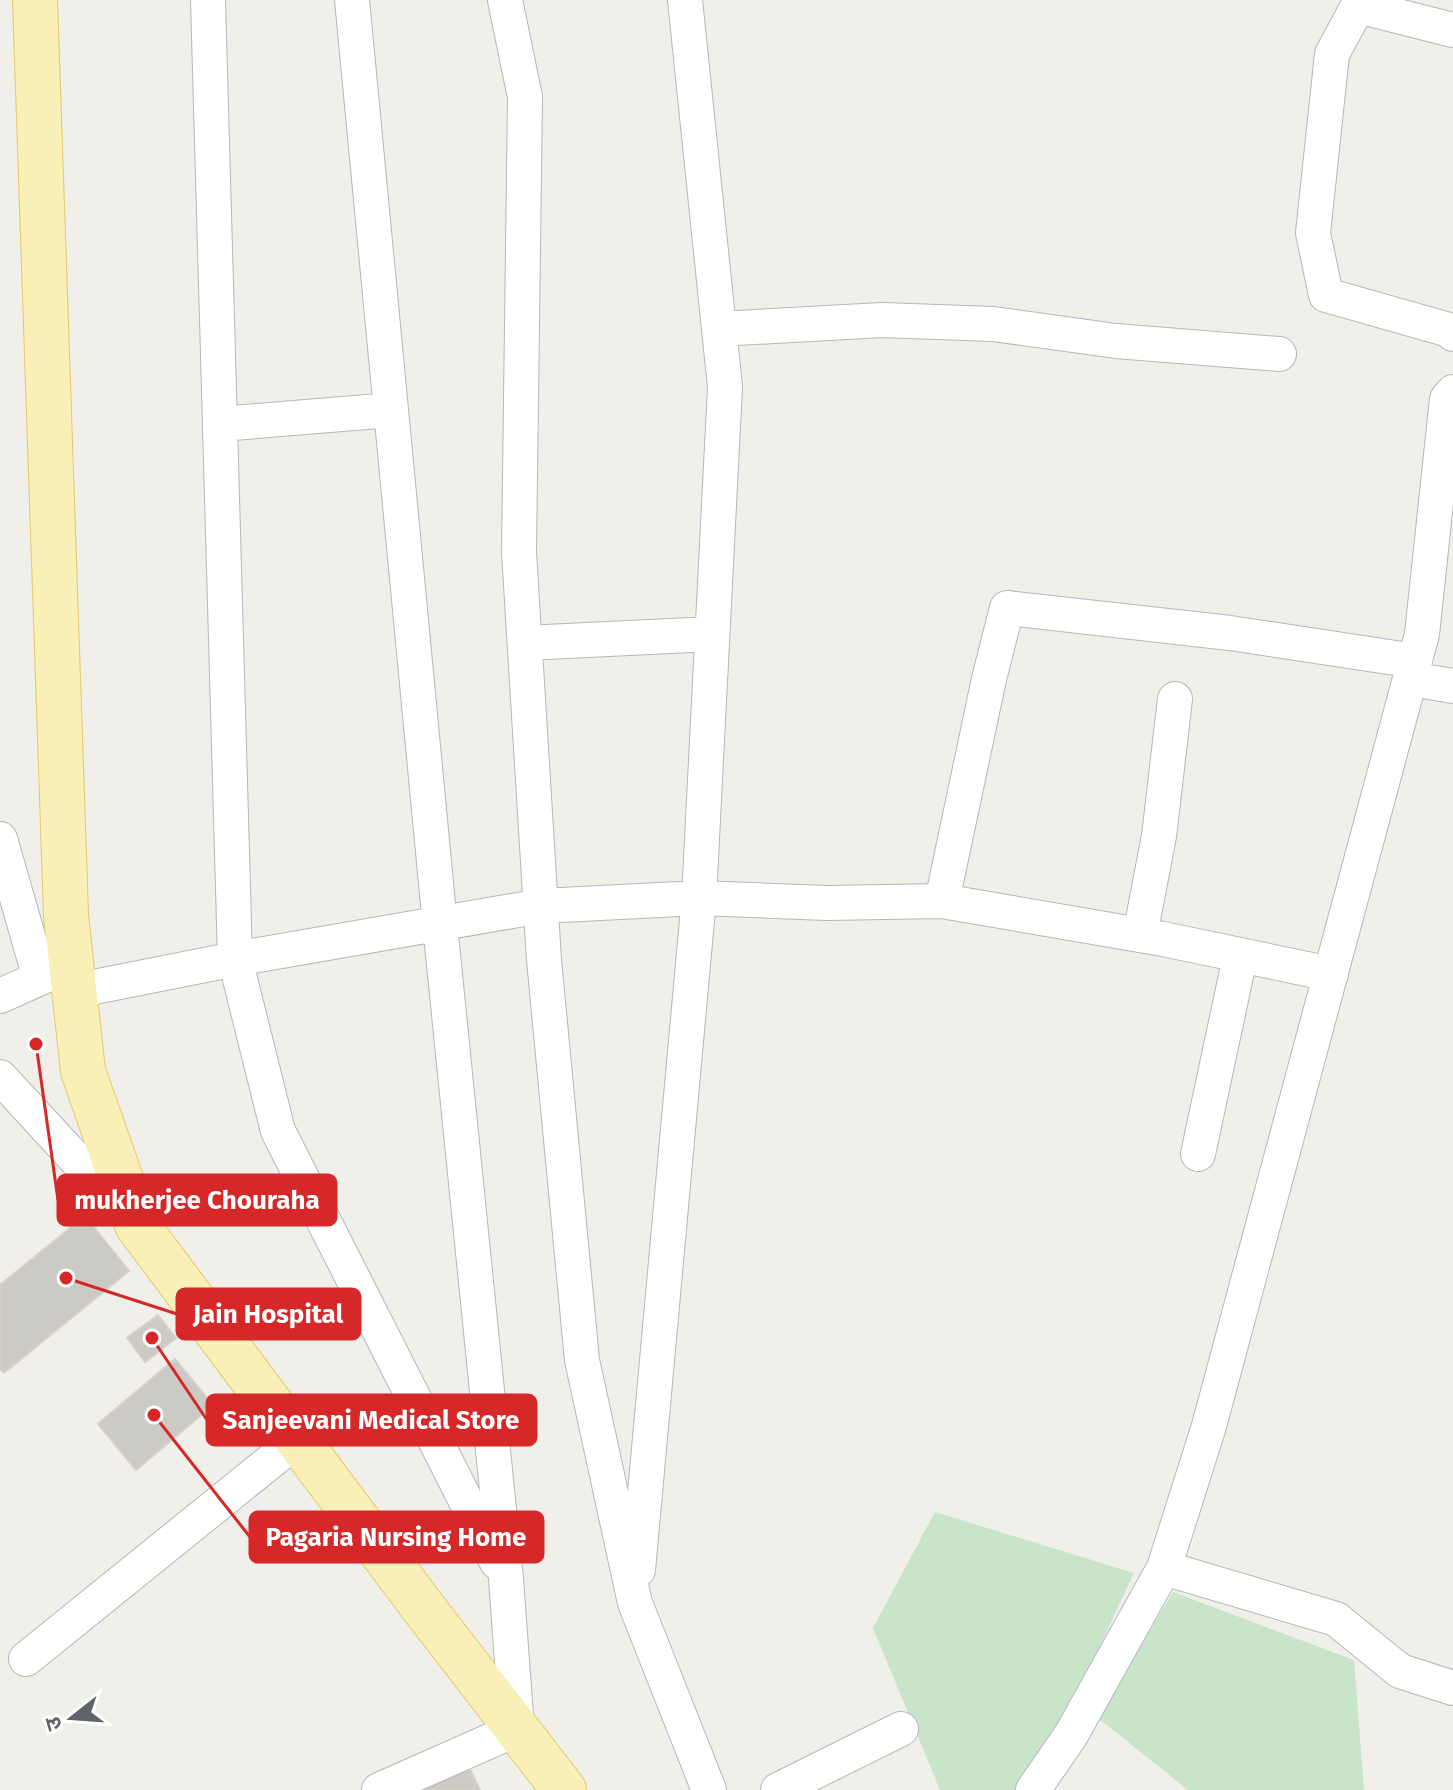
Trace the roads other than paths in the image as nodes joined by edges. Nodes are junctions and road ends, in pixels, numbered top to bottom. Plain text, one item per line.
1 (35, 0) edge
2 (208, 0) edge
3 (352, 0) edge
4 (505, 0) edge
5 (685, 0) edge
6 (1357, 3) edge
7 (1453, 30) edge
8 (719, 329) junction
9 (1452, 330) edge
10 (1279, 354) dead end
11 (1453, 392) edge
12 (391, 410) junction
13 (221, 424) junction
14 (712, 634) junction
15 (525, 643) junction
16 (1413, 670) junction
17 (1453, 686) edge
18 (1175, 699) dead end
19 (0, 839) edge
20 (699, 898) junction
21 (942, 901) junction
22 (541, 906) junction
23 (440, 925) junction
24 (1140, 935) junction
25 (1240, 957) junction
26 (235, 959) junction
27 (1331, 974) junction
28 (62, 978) junction
29 (0, 996) edge
30 (0, 1077) edge
31 (1198, 1154) dead end
32 (137, 1225) junction
33 (297, 1440) junction
34 (1164, 1568) junction
35 (506, 1579) junction
36 (635, 1603) junction
37 (26, 1659) dead end
38 (1453, 1688) edge
39 (517, 1729) junction
40 (901, 1729) dead end
41 (1045, 1786) edge
42 (379, 1790) edge
43 (564, 1790) edge
44 (709, 1790) edge
45 (778, 1790) edge

1 - 28 main road
2 - 13 street
3 - 12 street
4 - 15 street
5 - 8 street
6 - 7 street
6 - 9 street
8 - 10 street
8 - 14 street
11 - 16 street
12 - 13 street
12 - 23 street
13 - 26 street
14 - 15 street
14 - 20 street
15 - 22 street
16 - 17 street
16 - 21 street
16 - 27 street
18 - 24 street
19 - 28 street
20 - 21 street
20 - 22 street
20 - 36 street
21 - 24 street
22 - 23 street
22 - 36 street
23 - 26 street
23 - 35 street
24 - 25 street
25 - 27 street
25 - 31 street
26 - 28 street
26 - 35 street
27 - 34 street
28 - 29 street
28 - 32 main road
30 - 32 street
32 - 33 main road
33 - 37 street
33 - 39 main road
34 - 38 street
34 - 41 street
35 - 39 street
36 - 44 street
39 - 42 street
39 - 43 main road
40 - 45 street

